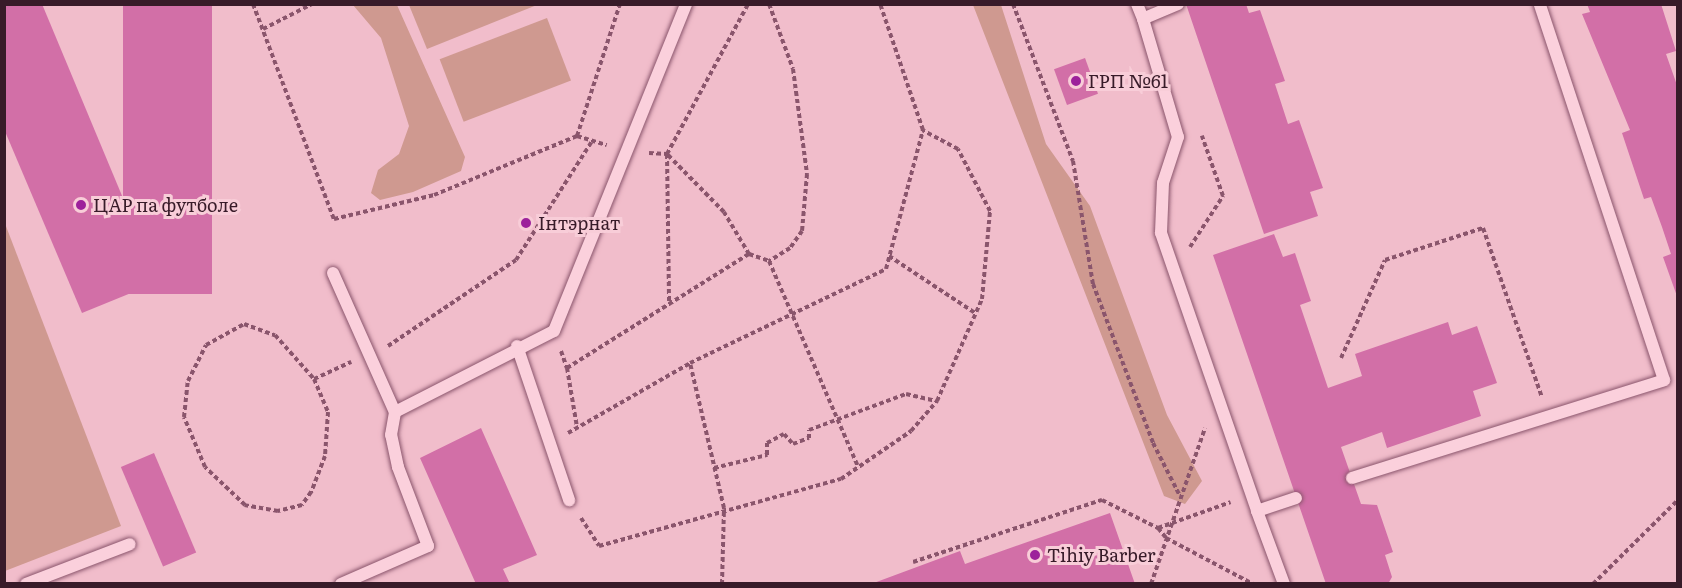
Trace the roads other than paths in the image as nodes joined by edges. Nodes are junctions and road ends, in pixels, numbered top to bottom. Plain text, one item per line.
1 (686, 4) edge
2 (1137, 4) edge
3 (1178, 4) edge
4 (1540, 4) edge
5 (1143, 19) junction
6 (333, 273) dead end
7 (517, 346) junction
8 (395, 412) junction
9 (1352, 478) dead end
10 (1296, 498) dead end
11 (569, 500) road end
12 (1257, 511) junction
13 (130, 544) dead end
14 (26, 584) edge
15 (341, 584) edge
16 (1284, 584) edge

1 - 7 lane
2 - 5 lane
3 - 5 lane
4 - 9 lane
5 - 12 lane
6 - 8 lane
7 - 8 lane
7 - 11 lane
8 - 15 lane
10 - 12 lane
12 - 16 lane
13 - 14 lane

